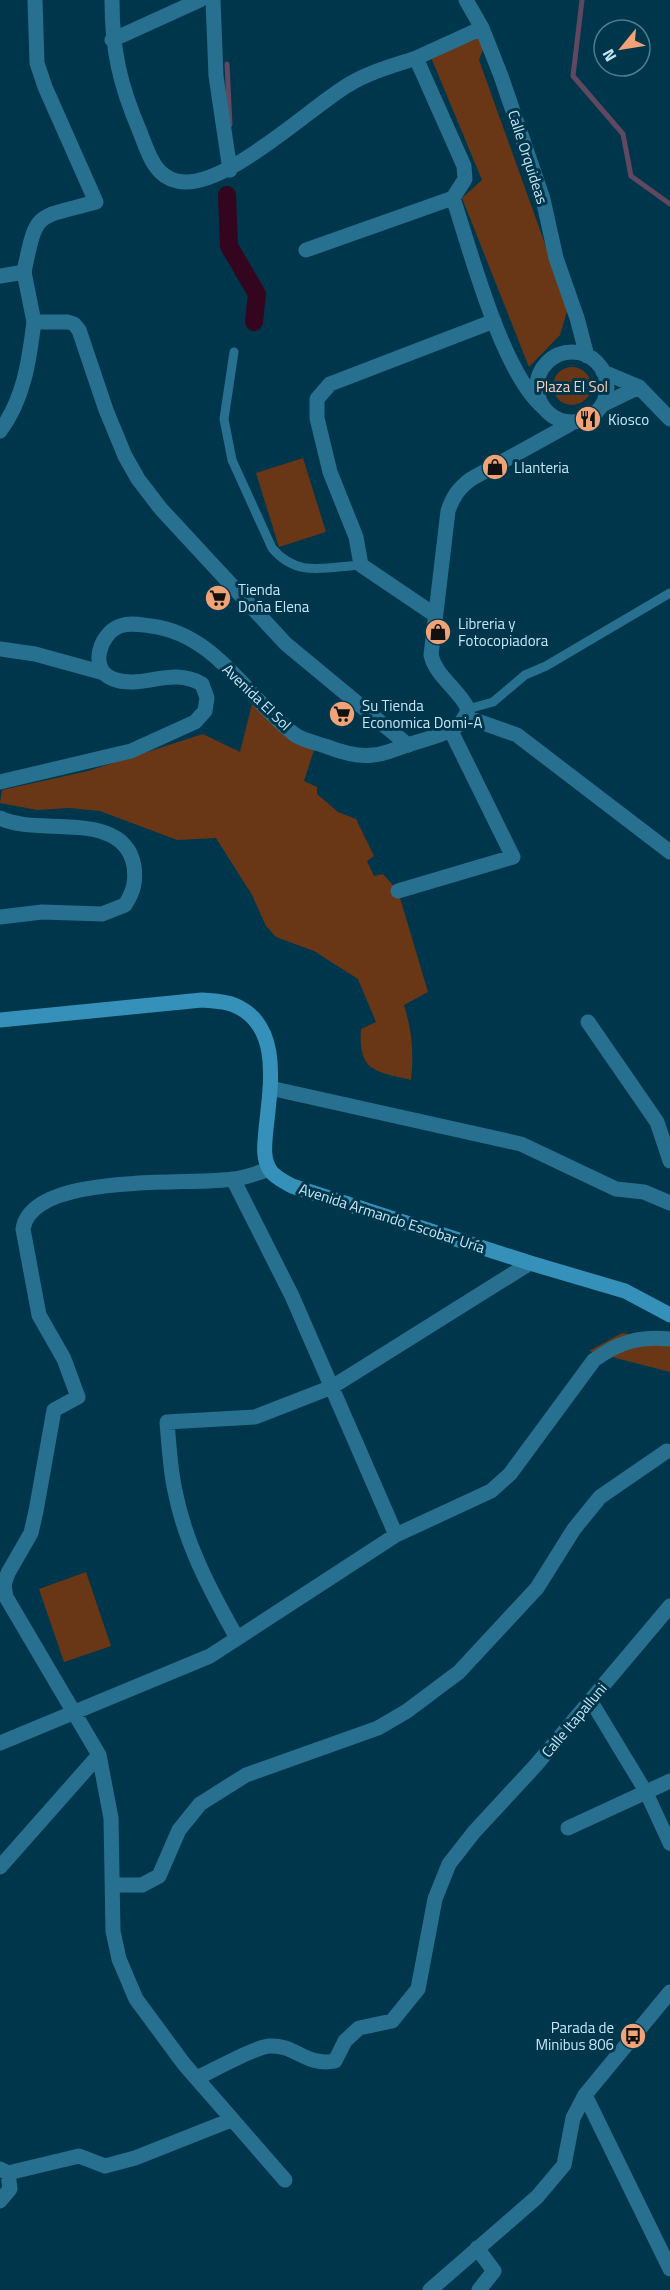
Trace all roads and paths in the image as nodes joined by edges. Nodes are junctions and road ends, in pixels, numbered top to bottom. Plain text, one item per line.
1 (35, 0) edge
2 (112, 0) edge
3 (200, 0) edge
4 (213, 0) edge
5 (466, 0) edge
6 (482, 28) junction
7 (112, 40) junction
8 (416, 58) junction
9 (230, 170) junction
10 (453, 198) junction
11 (306, 250) dead end
12 (24, 272) junction
13 (0, 276) edge
14 (577, 318) junction
15 (494, 321) junction
16 (34, 322) junction
17 (234, 352) dead end
18 (564, 353) junction
19 (587, 356) junction
20 (603, 372) junction
21 (639, 387) junction
22 (531, 388) junction
23 (602, 405) junction
24 (548, 412) junction
25 (670, 419) edge
26 (574, 422) junction
27 (0, 431) edge
28 (534, 445) junction
29 (361, 565) junction
30 (670, 593) edge
31 (435, 615) junction
32 (0, 649) edge
33 (104, 673) junction
34 (467, 713) junction
35 (451, 731) junction
36 (408, 745) junction
37 (0, 783) edge
38 (0, 818) edge
39 (670, 852) edge
40 (398, 891) dead end
41 (0, 917) edge
42 (0, 1020) edge
43 (588, 1022) dead end
44 (270, 1088) junction
45 (664, 1119) edge
46 (670, 1161) edge
47 (269, 1169) junction
48 (233, 1179) junction
49 (670, 1203) edge
50 (530, 1263) junction
51 (670, 1316) edge
52 (670, 1339) edge
53 (332, 1387) junction
54 (667, 1451) dead end
55 (396, 1535) junction
56 (670, 1606) edge
57 (237, 1638) junction
58 (591, 1701) junction
59 (74, 1714) junction
60 (0, 1743) edge
61 (99, 1755) junction
62 (670, 1781) edge
63 (646, 1792) junction
64 (568, 1828) dead end
65 (670, 1844) edge
66 (0, 1868) edge
67 (112, 1885) junction
68 (669, 1997) edge
69 (197, 2078) junction
70 (585, 2095) junction
71 (231, 2120) junction
72 (4, 2171) edge
73 (285, 2180) dead end
74 (0, 2201) edge
75 (477, 2248) junction
76 (670, 2269) edge
77 (429, 2290) edge
78 (479, 2290) edge

1 - 12 street
2 - 7 street
3 - 7 street
4 - 9 street
5 - 6 street, Calle Orquideas
6 - 8 street
6 - 14 street, Calle Orquideas
7 - 9 street
8 - 9 street
8 - 10 street
10 - 11 street
10 - 15 street
12 - 13 street
12 - 16 street
14 - 18 street
14 - 19 street, Calle Orquideas
15 - 22 street
15 - 29 street
16 - 27 street
16 - 36 street
17 - 29 lane
18 - 19 street
18 - 22 street
19 - 20 street
20 - 21 street
20 - 23 street
21 - 23 street
21 - 25 street
22 - 24 street
23 - 26 street
24 - 26 street
24 - 28 street
26 - 28 street
28 - 31 street
29 - 31 street
30 - 34 lane
31 - 34 street
32 - 33 street
33 - 36 street, Avenida El Sol
33 - 37 street, Avenida El Sol
34 - 35 street, Avenida El Sol
34 - 39 street
35 - 36 street, Avenida El Sol
35 - 40 street
38 - 41 street
42 - 44 main road
43 - 45 street
44 - 47 main road
44 - 49 street
45 - 46 street
47 - 48 street
47 - 50 main road, Avenida Armando Escobar Uría
48 - 53 street
48 - 59 street
50 - 51 main road, Avenida Armando Escobar Uría
50 - 53 street
52 - 55 street
53 - 55 street
53 - 57 street
54 - 67 street
55 - 57 street
56 - 58 street, Calle Itapalluni
57 - 59 street
58 - 63 street
58 - 69 street, Calle Itapalluni
59 - 60 street
59 - 61 street
61 - 66 street
61 - 67 street
62 - 63 street
63 - 64 street
63 - 65 street
67 - 69 street
68 - 70 street
69 - 71 street
70 - 75 street
70 - 76 street
71 - 72 street
71 - 73 street
72 - 74 street
75 - 77 street
75 - 78 street

